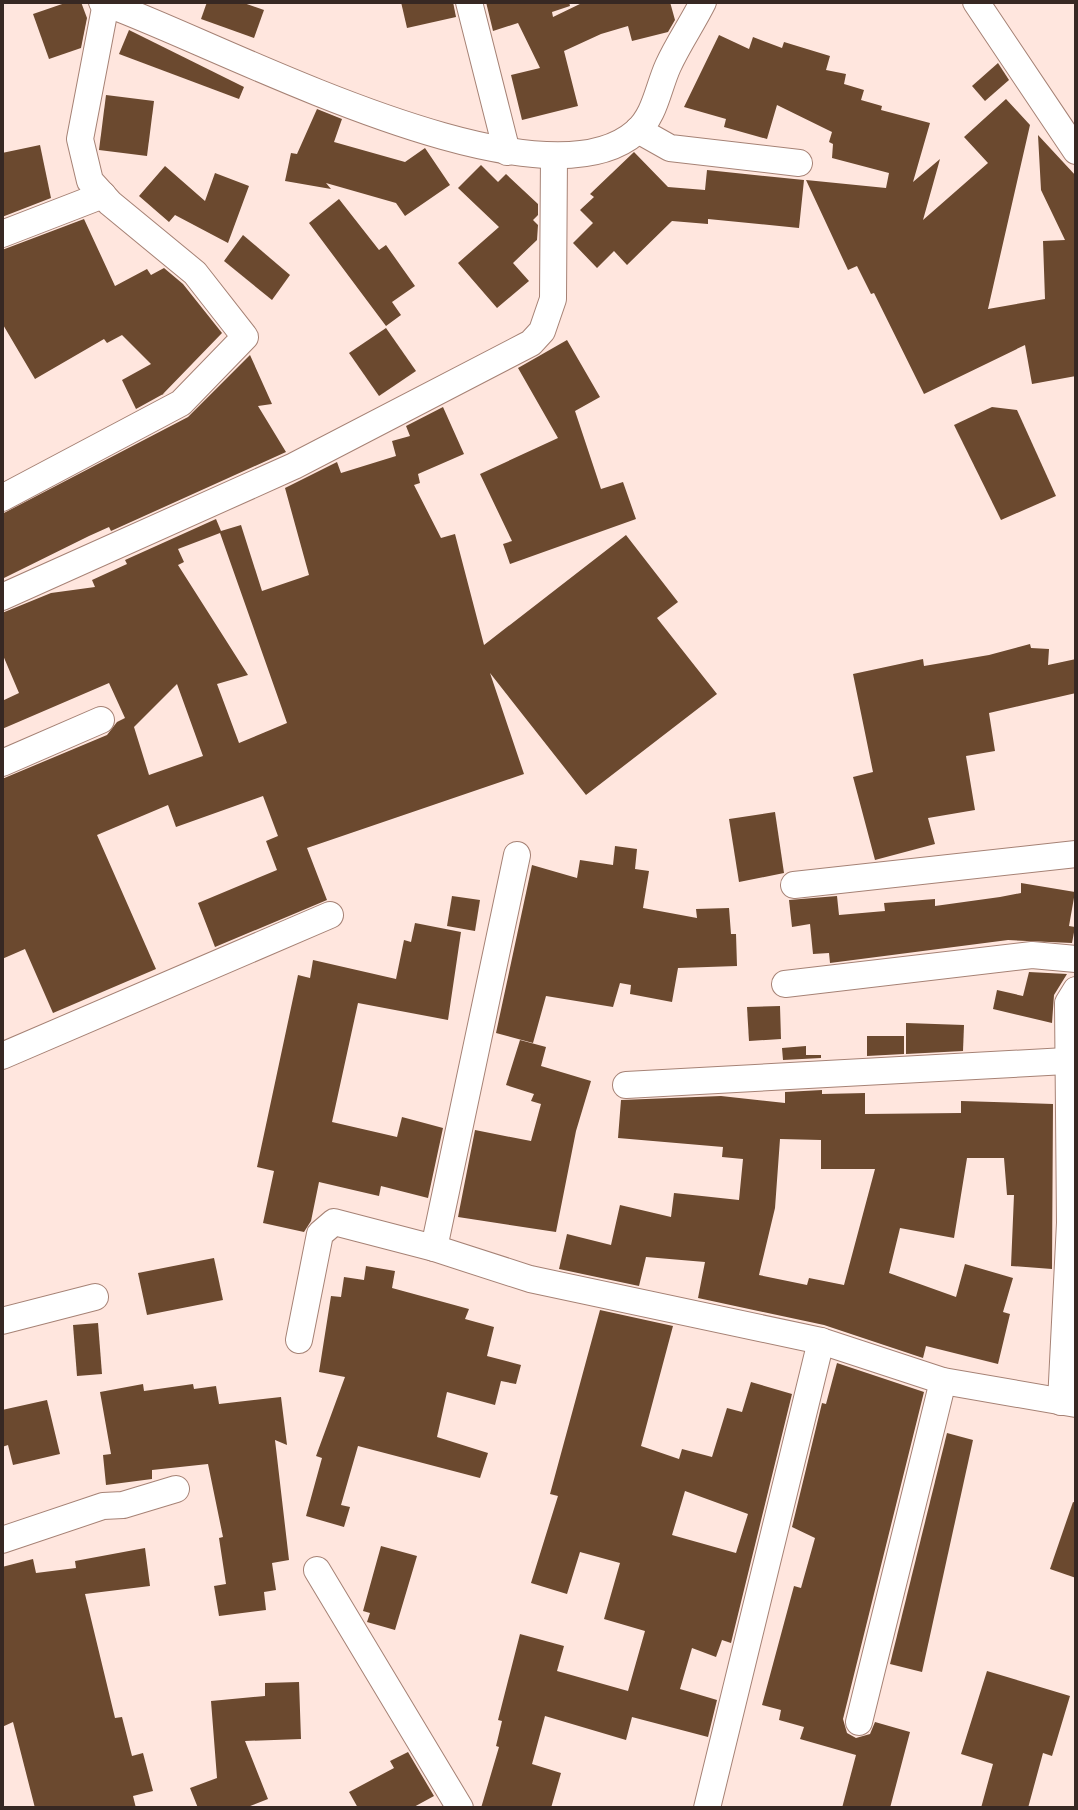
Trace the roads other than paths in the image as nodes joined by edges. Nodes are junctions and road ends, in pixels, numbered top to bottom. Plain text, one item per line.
1 (469, 2) edge
2 (703, 2) edge
3 (104, 3) edge
4 (984, 4) edge
5 (638, 130) junction
6 (1076, 150) edge
7 (507, 152) junction
8 (554, 156) junction
9 (799, 163) dead end
10 (107, 201) junction
11 (2, 234) edge
12 (2, 498) edge
13 (2, 597) edge
14 (101, 720) dead end
15 (2, 763) edge
16 (1076, 854) edge
17 (517, 855) dead end
18 (794, 885) dead end
19 (330, 915) dead end
20 (1076, 959) edge
21 (785, 984) dead end
22 (1076, 990) edge
23 (2, 1056) edge
24 (1066, 1061) junction
25 (626, 1085) dead end
26 (434, 1248) junction
27 (95, 1297) dead end
28 (2, 1321) edge
29 (299, 1340) dead end
30 (821, 1341) junction
31 (943, 1381) junction
32 (1068, 1403) edge
33 (176, 1489) dead end
34 (2, 1540) edge
35 (317, 1570) dead end
36 (859, 1722) dead end
37 (460, 1808) edge
38 (707, 1808) edge

1 - 7 street
2 - 5 street
3 - 7 street
3 - 10 street
4 - 6 street
5 - 8 street
5 - 9 street
7 - 8 street
8 - 13 street
10 - 11 street
10 - 12 street
14 - 15 street
16 - 18 street
17 - 26 street
19 - 23 street
20 - 21 street
22 - 24 street
24 - 25 street
24 - 32 street
26 - 29 street
26 - 30 street
27 - 28 street
30 - 31 street
30 - 38 street
31 - 32 street
31 - 36 street
33 - 34 street
35 - 37 street

